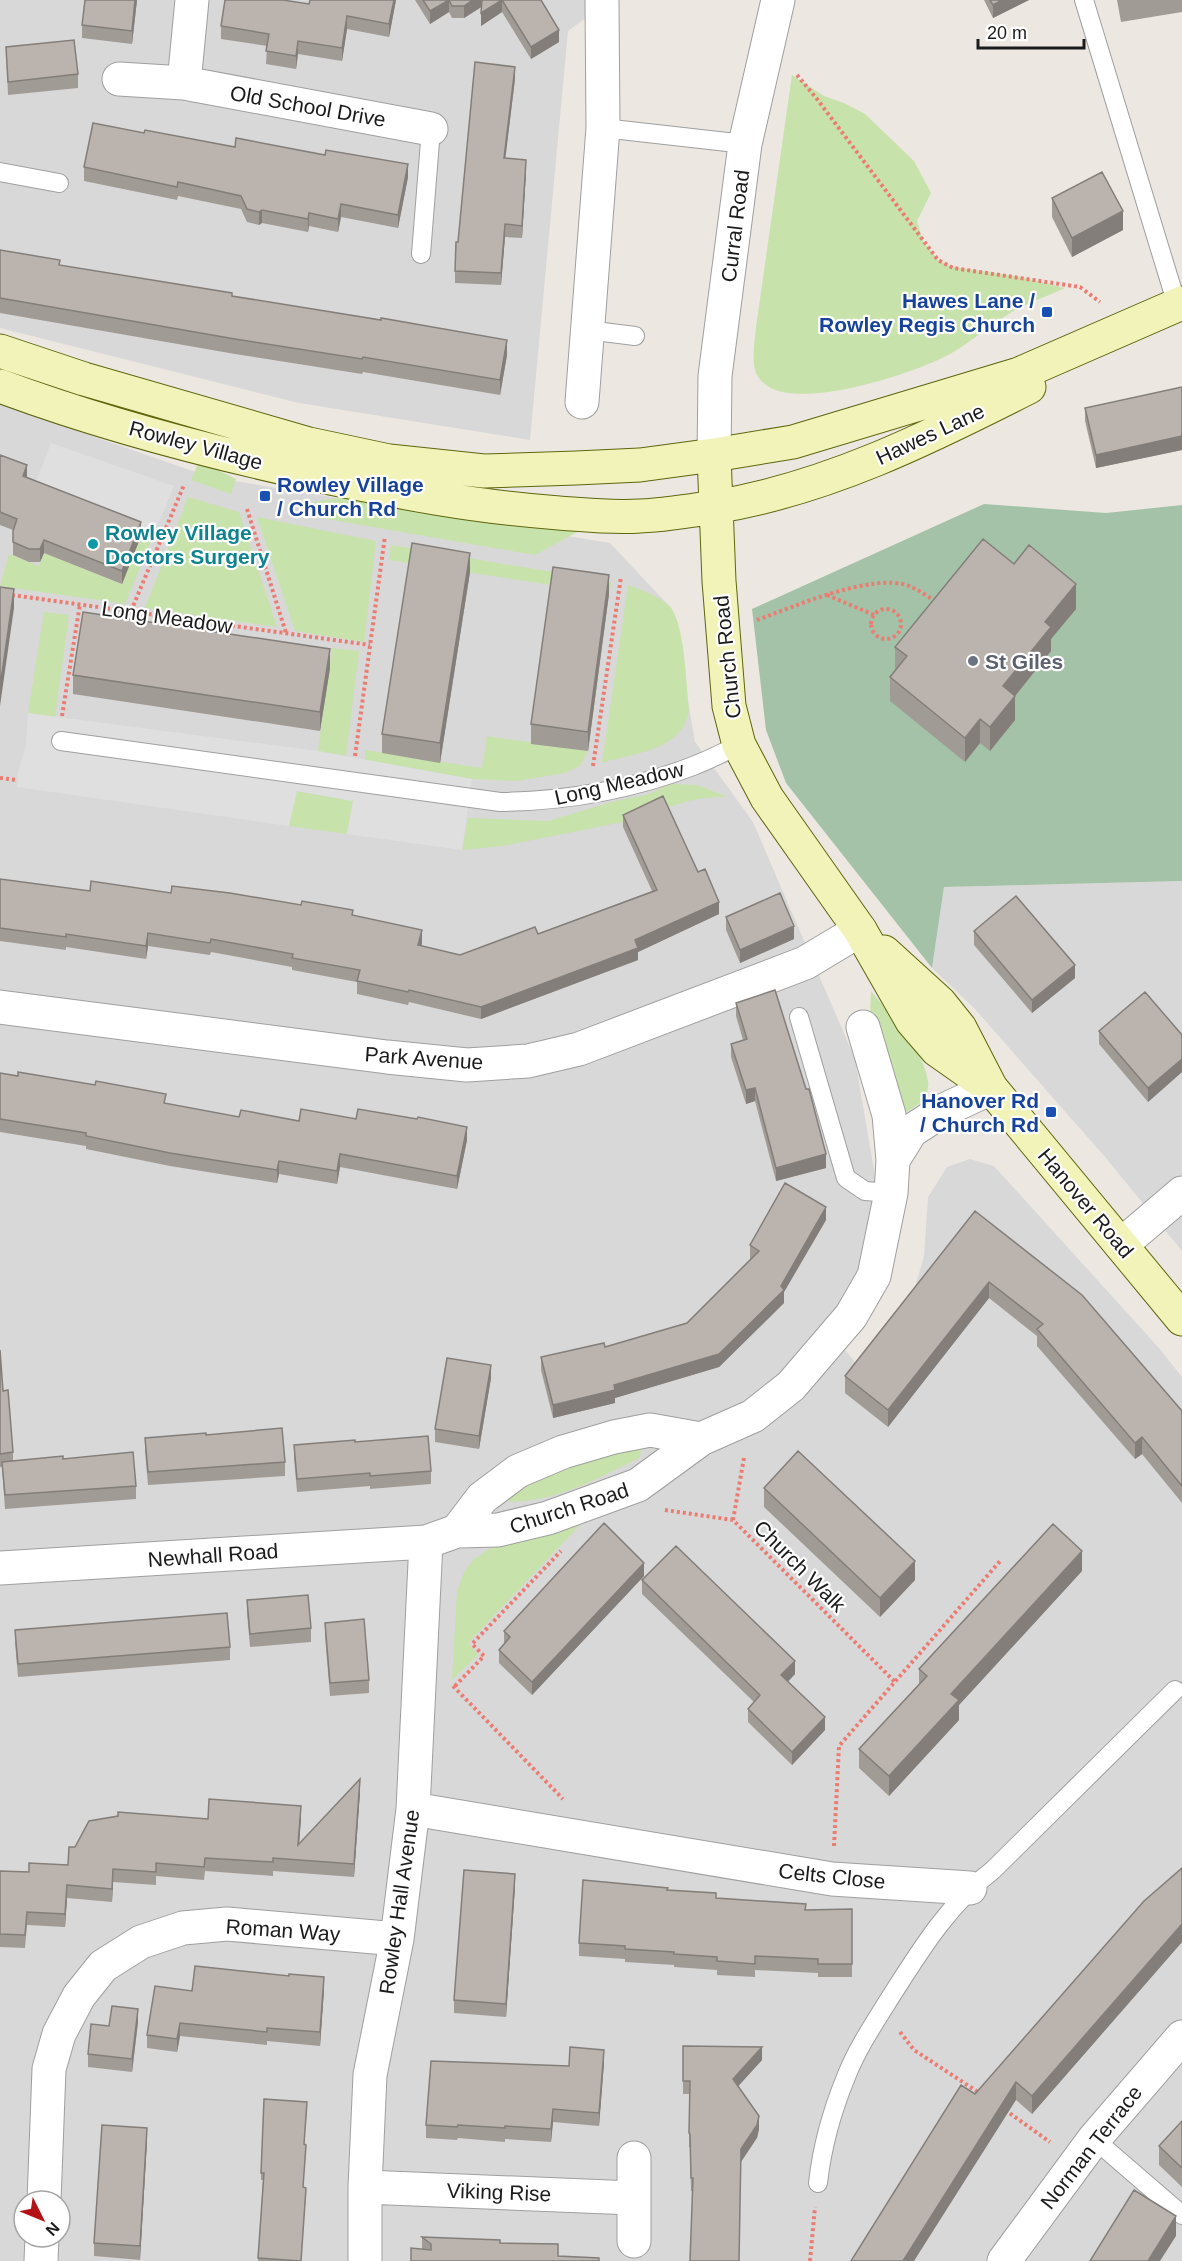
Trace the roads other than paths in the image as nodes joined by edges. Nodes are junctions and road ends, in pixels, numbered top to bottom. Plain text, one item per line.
1 (192, 0) edge
2 (778, 0) edge
3 (1084, 0) edge
4 (602, 1) edge
5 (119, 79) dead end
6 (184, 83) junction
7 (603, 128) junction
8 (431, 129) joint
9 (745, 144) junction
10 (0, 172) edge
11 (59, 183) dead end
12 (421, 254) dead end
13 (1179, 304) edge
14 (1129, 326) junction
15 (587, 330) junction
16 (635, 336) dead end
17 (0, 351) edge
18 (0, 386) edge
19 (582, 402) dead end
20 (714, 455) junction
21 (716, 506) junction
22 (61, 741) dead end
23 (739, 745) junction
24 (819, 871) joint
25 (860, 930) junction
26 (0, 1007) edge
27 (799, 1017) dead end
28 (863, 1027) dead end
29 (991, 1088) junction
30 (893, 1160) junction
31 (891, 1192) junction
32 (1182, 1193) edge
33 (1121, 1245) junction
34 (1182, 1319) edge
35 (700, 1439) junction
36 (457, 1531) junction
37 (426, 1542) junction
38 (0, 1568) edge
39 (1175, 1690) dead end
40 (413, 1809) junction
41 (970, 1888) junction
42 (397, 1939) junction
43 (1182, 2037) edge
44 (1094, 2139) junction
45 (634, 2158) dead end
46 (818, 2183) road end
47 (366, 2187) junction
48 (44, 2189) edge
49 (633, 2198) junction
50 (1182, 2215) edge
51 (634, 2241) dead end
52 (365, 2261) edge
53 (1004, 2261) edge

1 - 6 street
2 - 9 street, Curral Road
3 - 13 lane
4 - 7 street
5 - 6 street, Old School Drive
6 - 8 street, Old School Drive
7 - 9 lane
7 - 15 street
8 - 12 lane
9 - 20 street, Curral Road
10 - 11 lane
13 - 14 main road, Hawes Lane
14 - 20 main road, Hawes Lane
14 - 21 main road, Hawes Lane
15 - 16 lane
15 - 19 street
17 - 20 main road, Rowley Village
18 - 21 main road, Rowley Village
20 - 21 main road, Church Road
21 - 23 main road, Church Road
22 - 23 lane, Long Meadow
23 - 24 main road, Church Road
24 - 25 main road, Hanover Road
25 - 26 street, Park Avenue
25 - 29 main road, Hanover Road
27 - 31 lane
28 - 30 street, Church Road
29 - 30 street, Church Road
29 - 33 main road, Hanover Road
30 - 31 street, Church Road
31 - 35 street, Church Road
32 - 33 street
33 - 34 main road, Hanover Road
35 - 36 street, Church Road
35 - 36 street, Church Road
36 - 37 street, Church Road
37 - 38 street, Newhall Road
37 - 40 street, Rowley Hall Avenue
39 - 41 lane
40 - 41 street, Celts Close
40 - 42 street, Rowley Hall Avenue
41 - 46 lane
42 - 47 street, Rowley Hall Avenue
42 - 48 street, Roman Way
43 - 44 street, Norman Terrace
44 - 50 lane
44 - 53 street, Norman Terrace
45 - 49 street
47 - 49 street, Viking Rise
47 - 52 street, Rowley Hall Avenue
49 - 51 street

